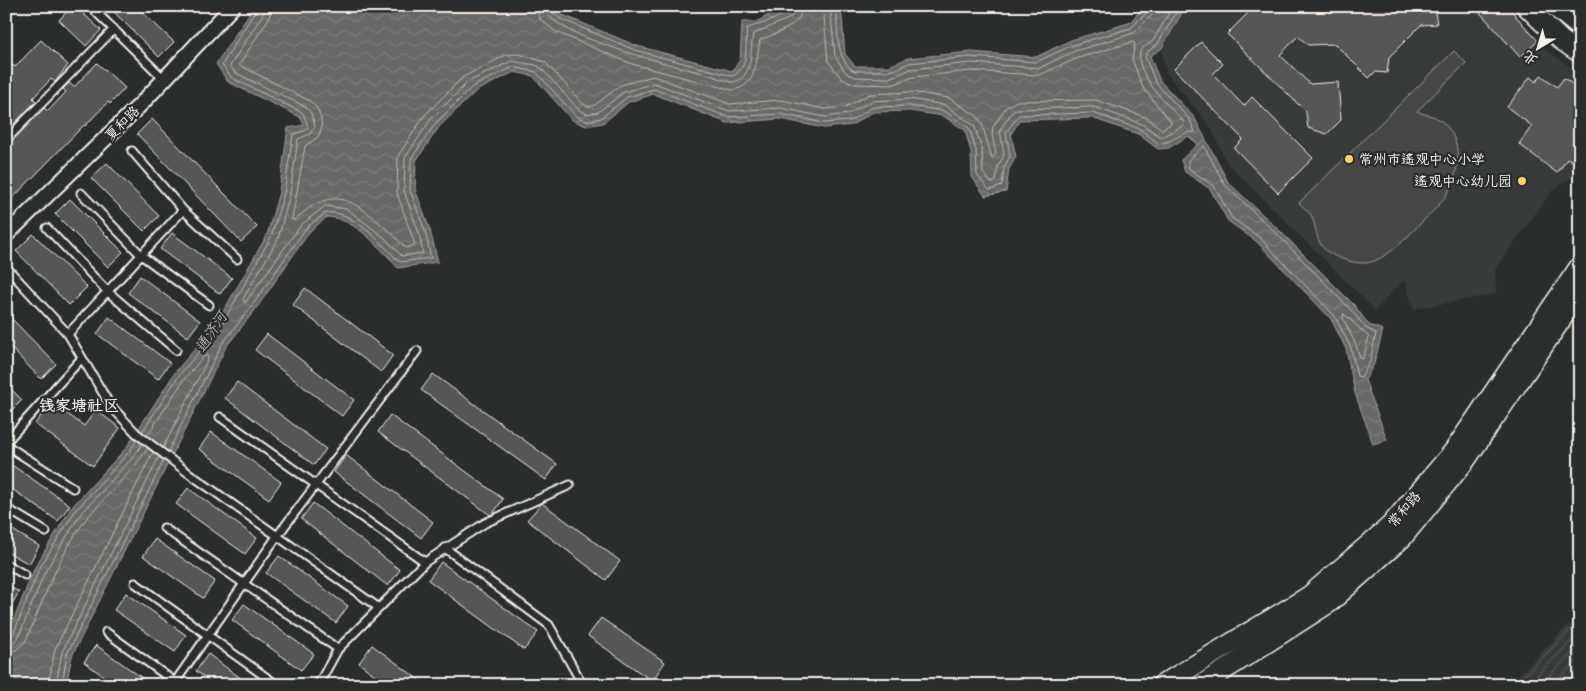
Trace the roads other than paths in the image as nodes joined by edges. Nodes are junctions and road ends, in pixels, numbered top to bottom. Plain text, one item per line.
1 (90, 6) edge
2 (232, 6) edge
3 (1526, 6) edge
4 (1554, 6) edge
5 (1580, 27) edge
6 (113, 30) junction
7 (1580, 53) edge
8 (164, 79) junction
9 (6, 140) edge
10 (132, 151) dead end
11 (81, 193) dead end
12 (183, 210) junction
13 (47, 228) dead end
14 (6, 235) edge
15 (141, 255) junction
16 (236, 259) dead end
17 (1580, 266) edge
18 (6, 267) edge
19 (107, 292) junction
20 (1580, 292) edge
21 (209, 305) dead end
22 (68, 334) junction
23 (176, 350) dead end
24 (417, 351) dead end
25 (82, 358) junction
26 (220, 417) dead end
27 (6, 443) edge
28 (316, 485) junction
29 (570, 485) dead end
30 (72, 488) dead end
31 (6, 508) edge
32 (164, 528) dead end
33 (46, 532) dead end
34 (278, 535) junction
35 (445, 548) junction
36 (425, 562) junction
37 (6, 564) edge
38 (25, 574) dead end
39 (135, 583) dead end
40 (244, 584) junction
41 (379, 608) junction
42 (106, 632) dead end
43 (208, 635) junction
44 (338, 649) junction
45 (176, 684) edge
46 (277, 685) edge
47 (318, 685) edge
48 (579, 685) edge
49 (1162, 685) edge
50 (1201, 685) edge

1 - 6 lane
2 - 8 street, 夏和路
3 - 7 street
4 - 5 street
6 - 8 lane
6 - 9 lane
8 - 14 street, 夏和路
10 - 12 lane
11 - 15 lane
12 - 15 lane
12 - 16 lane
13 - 19 lane
15 - 19 lane
15 - 21 lane
17 - 49 street, 常和路
18 - 22 lane
19 - 22 lane
19 - 23 lane
20 - 50 street, 常和路
22 - 25 lane
24 - 28 lane
25 - 27 lane
25 - 34 lane
26 - 28 lane
27 - 30 lane
28 - 34 lane
28 - 36 lane
29 - 35 lane
31 - 33 lane
32 - 40 lane
34 - 40 lane
34 - 41 lane
35 - 36 lane
35 - 48 lane
36 - 41 lane
37 - 38 lane
39 - 43 lane
40 - 43 lane
40 - 44 lane
41 - 44 lane
42 - 45 lane
43 - 45 lane
43 - 46 lane
44 - 47 lane

